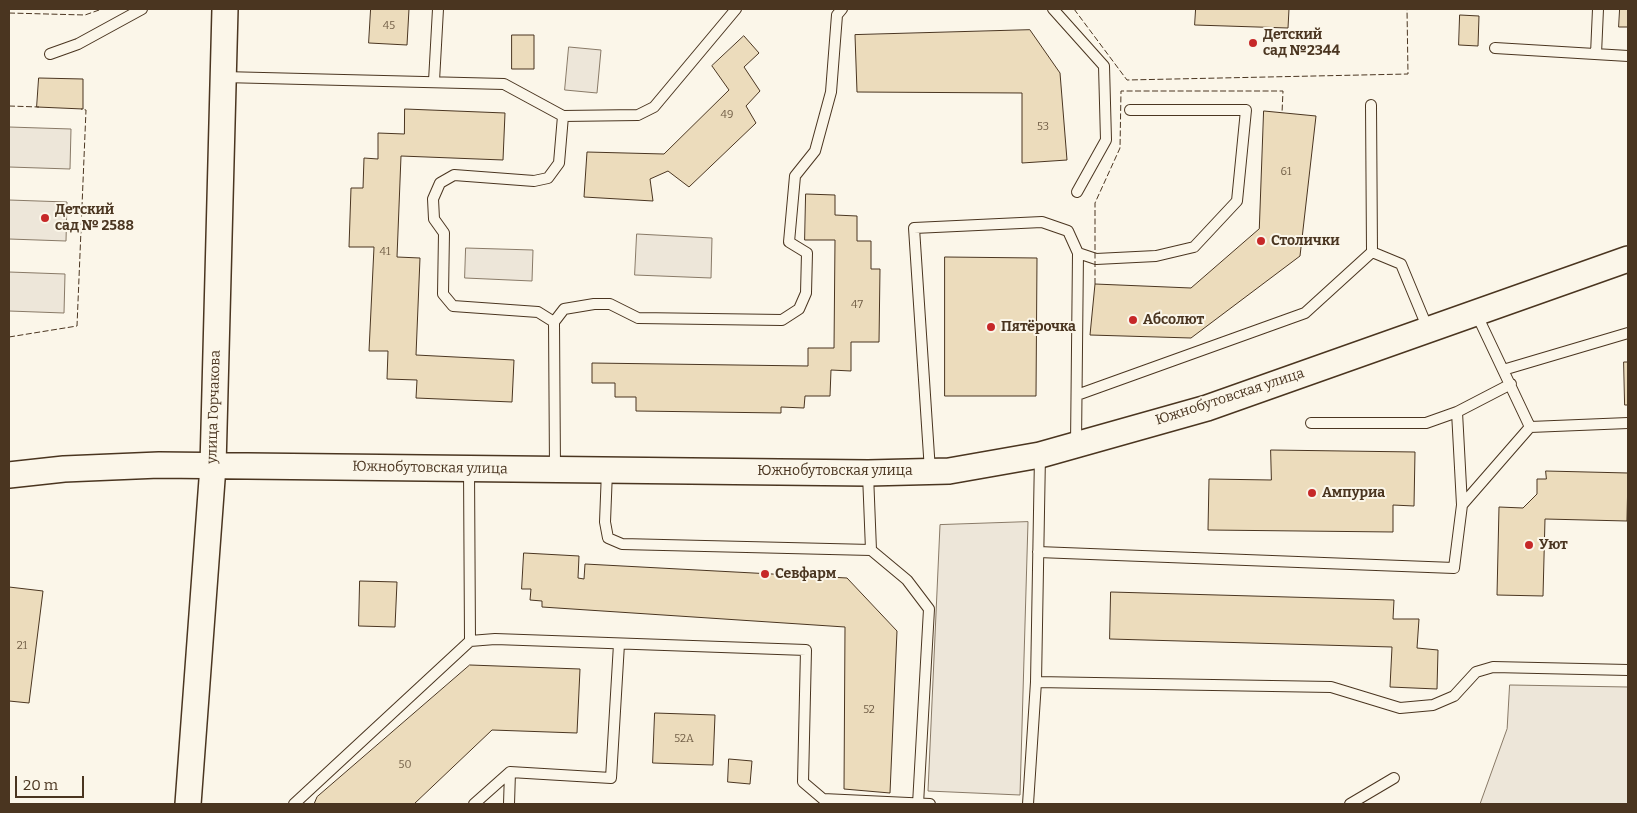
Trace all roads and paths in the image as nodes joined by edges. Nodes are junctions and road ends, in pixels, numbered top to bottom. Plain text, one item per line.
1 (142, 9) edge
2 (225, 9) edge
3 (438, 9) edge
4 (736, 9) edge
5 (842, 9) edge
6 (1053, 9) edge
7 (1598, 9) edge
8 (1495, 48) dead end
9 (50, 54) dead end
10 (1596, 54) junction
11 (1628, 56) edge
12 (223, 77) junction
13 (434, 81) junction
14 (1371, 105) dead end
15 (1130, 110) dead end
16 (563, 116) junction
17 (1078, 192) dead end
18 (1372, 252) junction
19 (1078, 253) junction
20 (1628, 259) edge
21 (1475, 312) junction
22 (554, 322) junction
23 (1428, 329) junction
24 (1628, 333) edge
25 (1503, 370) junction
26 (1511, 384) junction
27 (1077, 394) junction
28 (1457, 412) junction
29 (1311, 423) dead end
30 (1628, 424) edge
31 (1530, 427) junction
32 (1076, 445) junction
33 (1040, 455) junction
34 (213, 466) junction
35 (469, 468) junction
36 (555, 469) junction
37 (607, 470) junction
38 (930, 471) junction
39 (868, 473) junction
40 (9, 475) edge
41 (1462, 505) junction
42 (871, 550) junction
43 (1038, 552) junction
44 (470, 642) junction
45 (619, 644) junction
46 (1628, 670) edge
47 (1036, 682) junction
48 (510, 772) junction
49 (1394, 778) dead end
50 (188, 804) edge
51 (294, 804) edge
52 (474, 804) edge
53 (509, 804) edge
54 (918, 804) edge
55 (930, 804) edge
56 (1028, 804) edge
57 (1350, 804) edge

1 - 9 lane
2 - 12 street, улица Горчакова
3 - 13 lane
4 - 16 lane
5 - 22 lane
6 - 17 lane
7 - 10 lane
8 - 10 lane
10 - 11 lane
12 - 13 lane
12 - 34 street, улица Горчакова
13 - 16 lane
14 - 18 lane
15 - 19 lane
16 - 22 lane
18 - 23 lane
18 - 27 lane
19 - 27 lane
19 - 38 lane
20 - 21 street, Южнобутовская улица
21 - 23 street, Южнобутовская улица
21 - 25 lane
22 - 36 lane
23 - 32 street, Южнобутовская улица
24 - 25 lane
25 - 26 lane
26 - 28 lane
26 - 31 lane
27 - 32 lane
28 - 29 lane
28 - 41 lane
30 - 31 lane
31 - 41 lane
32 - 33 street, Южнобутовская улица
33 - 38 street, Южнобутовская улица
33 - 43 lane
34 - 35 street, Южнобутовская улица
34 - 40 street, Южнобутовская улица
34 - 50 street, улица Горчакова
35 - 36 street, Южнобутовская улица
35 - 44 lane
36 - 37 street, Южнобутовская улица
37 - 39 street, Южнобутовская улица
37 - 42 lane
38 - 39 street, Южнобутовская улица
39 - 42 lane
41 - 43 lane
42 - 54 lane
43 - 47 lane
44 - 45 lane
44 - 51 lane
45 - 48 lane
45 - 54 lane
46 - 47 lane
47 - 56 lane
48 - 52 lane
48 - 53 lane
49 - 57 lane
54 - 55 lane

